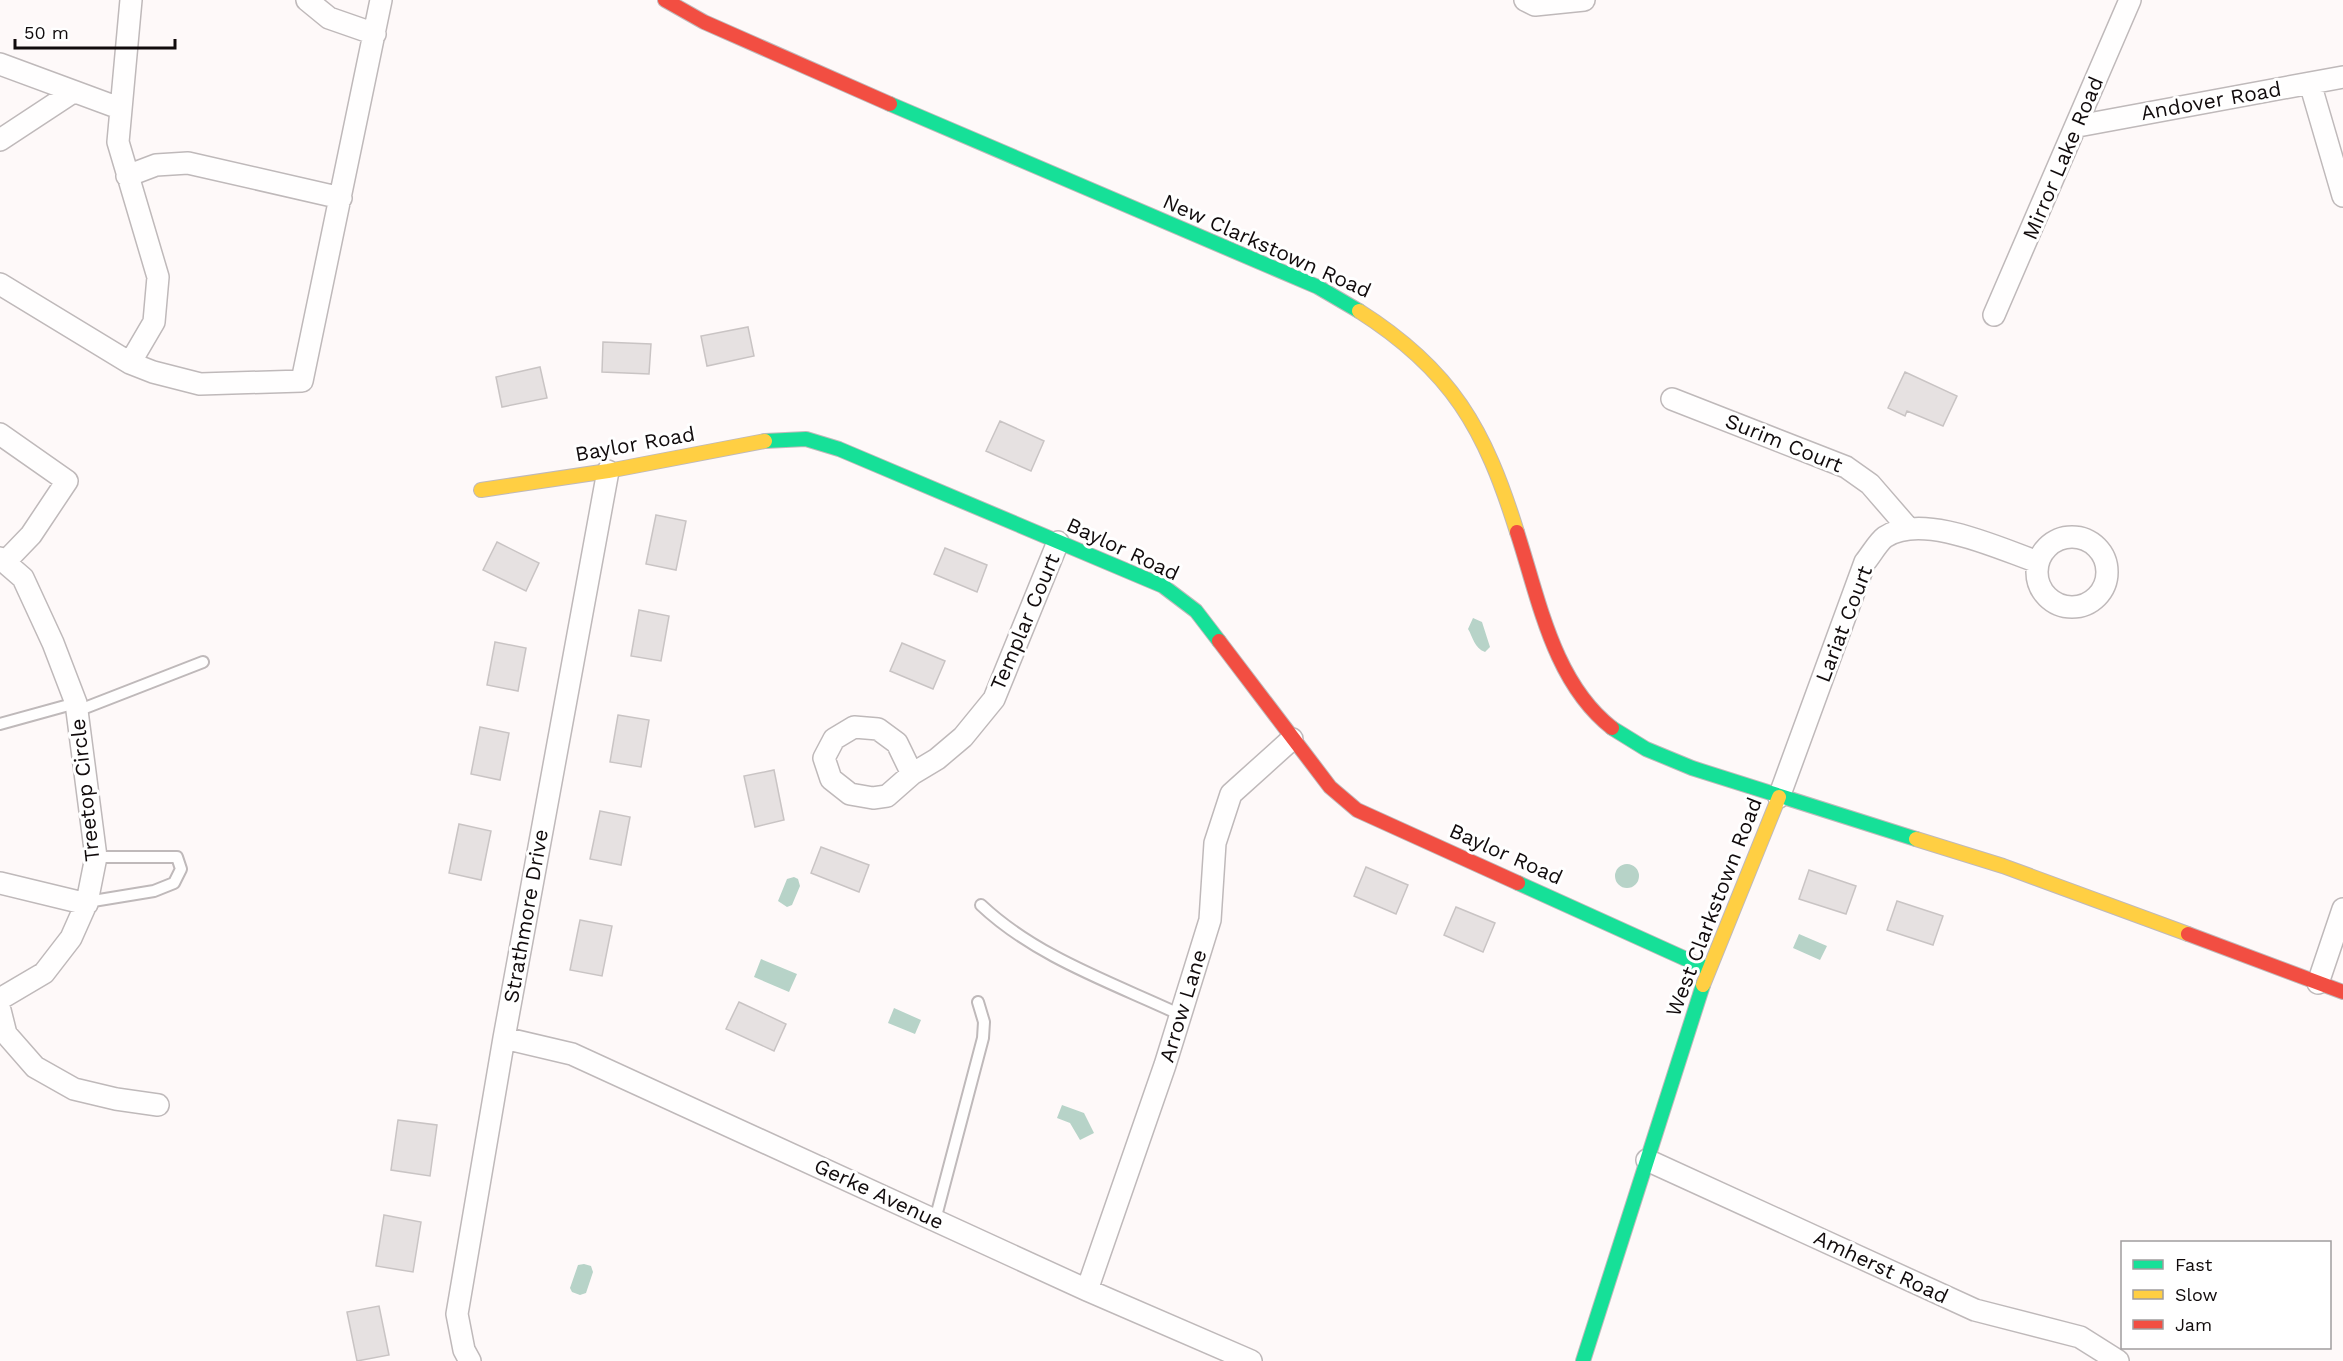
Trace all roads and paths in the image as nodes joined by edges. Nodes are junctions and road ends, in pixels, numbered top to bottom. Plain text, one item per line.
1 (131, 0) edge
2 (307, 0) edge
3 (381, 0) edge
4 (665, 0) edge
5 (1525, 0) edge
6 (1584, 0) edge
7 (2130, 0) edge
8 (375, 34) junction
9 (0, 64) edge
10 (2343, 76) edge
11 (2310, 83) junction
12 (73, 92) junction
13 (119, 108) junction
14 (2078, 126) junction
15 (0, 140) edge
16 (127, 176) junction
17 (2343, 196) edge
18 (341, 198) junction
19 (0, 284) edge
20 (1995, 315) dead end
21 (130, 363) junction
22 (1672, 399) dead end
23 (0, 434) edge
24 (608, 471) junction
25 (481, 490) dead end
26 (1909, 530) junction
27 (1058, 542) junction
28 (3, 560) edge
29 (2038, 562) dead end
30 (203, 662) dead end
31 (77, 707) junction
32 (0, 724) edge
33 (1292, 739) junction
34 (912, 774) dead end
35 (1779, 797) junction
36 (96, 857) junction
37 (0, 883) edge
38 (87, 903) junction
39 (981, 905) dead end
40 (2343, 909) edge
41 (1708, 969) junction
42 (2318, 983) junction
43 (2343, 992) edge
44 (0, 999) edge
45 (978, 1002) dead end
46 (0, 1010) edge
47 (1180, 1015) junction
48 (504, 1038) junction
49 (158, 1105) dead end
50 (1647, 1160) junction
51 (935, 1220) junction
52 (1087, 1290) junction
53 (470, 1361) edge
54 (1251, 1361) edge
55 (1583, 1361) edge
56 (2118, 1361) edge

1 - 13 street
2 - 8 street
3 - 8 street
4 - 35 street, New Clarkstown Road
5 - 6 street
7 - 14 street, Mirror Lake Road
8 - 18 street
9 - 12 street
10 - 11 street, Andover Road
11 - 14 street, Andover Road
11 - 17 street
12 - 13 street
12 - 15 street
13 - 16 street
14 - 20 street, Mirror Lake Road
16 - 18 street
16 - 21 street
18 - 21 street
19 - 21 street
22 - 26 street, Surim Court
23 - 28 street, Treetop Circle
24 - 25 street, Baylor Road
24 - 27 street, Baylor Road
24 - 48 street, Strathmore Drive
26 - 29 street, Lariat Court
26 - 35 street, Lariat Court
27 - 33 street, Baylor Road
27 - 34 street, Templar Court
28 - 31 street, Treetop Circle
30 - 31 lane
31 - 32 lane
31 - 36 street, Treetop Circle
33 - 41 street, Baylor Road
33 - 47 street, Arrow Lane
35 - 41 street, West Clarkstown Road
35 - 42 street, West Clarkstown Road
36 - 38 street, Treetop Circle
36 - 38 lane
37 - 38 street
38 - 44 street, Treetop Circle
39 - 47 lane
40 - 42 street
41 - 50 street, West Clarkstown Road
42 - 43 street, West Clarkstown Road
45 - 51 lane
46 - 49 street
47 - 52 street, Arrow Lane
48 - 51 street, Gerke Avenue
48 - 53 street, Strathmore Drive
50 - 55 street, West Clarkstown Road
50 - 56 street, Amherst Road
51 - 52 street, Gerke Avenue
52 - 54 street, Gerke Avenue

